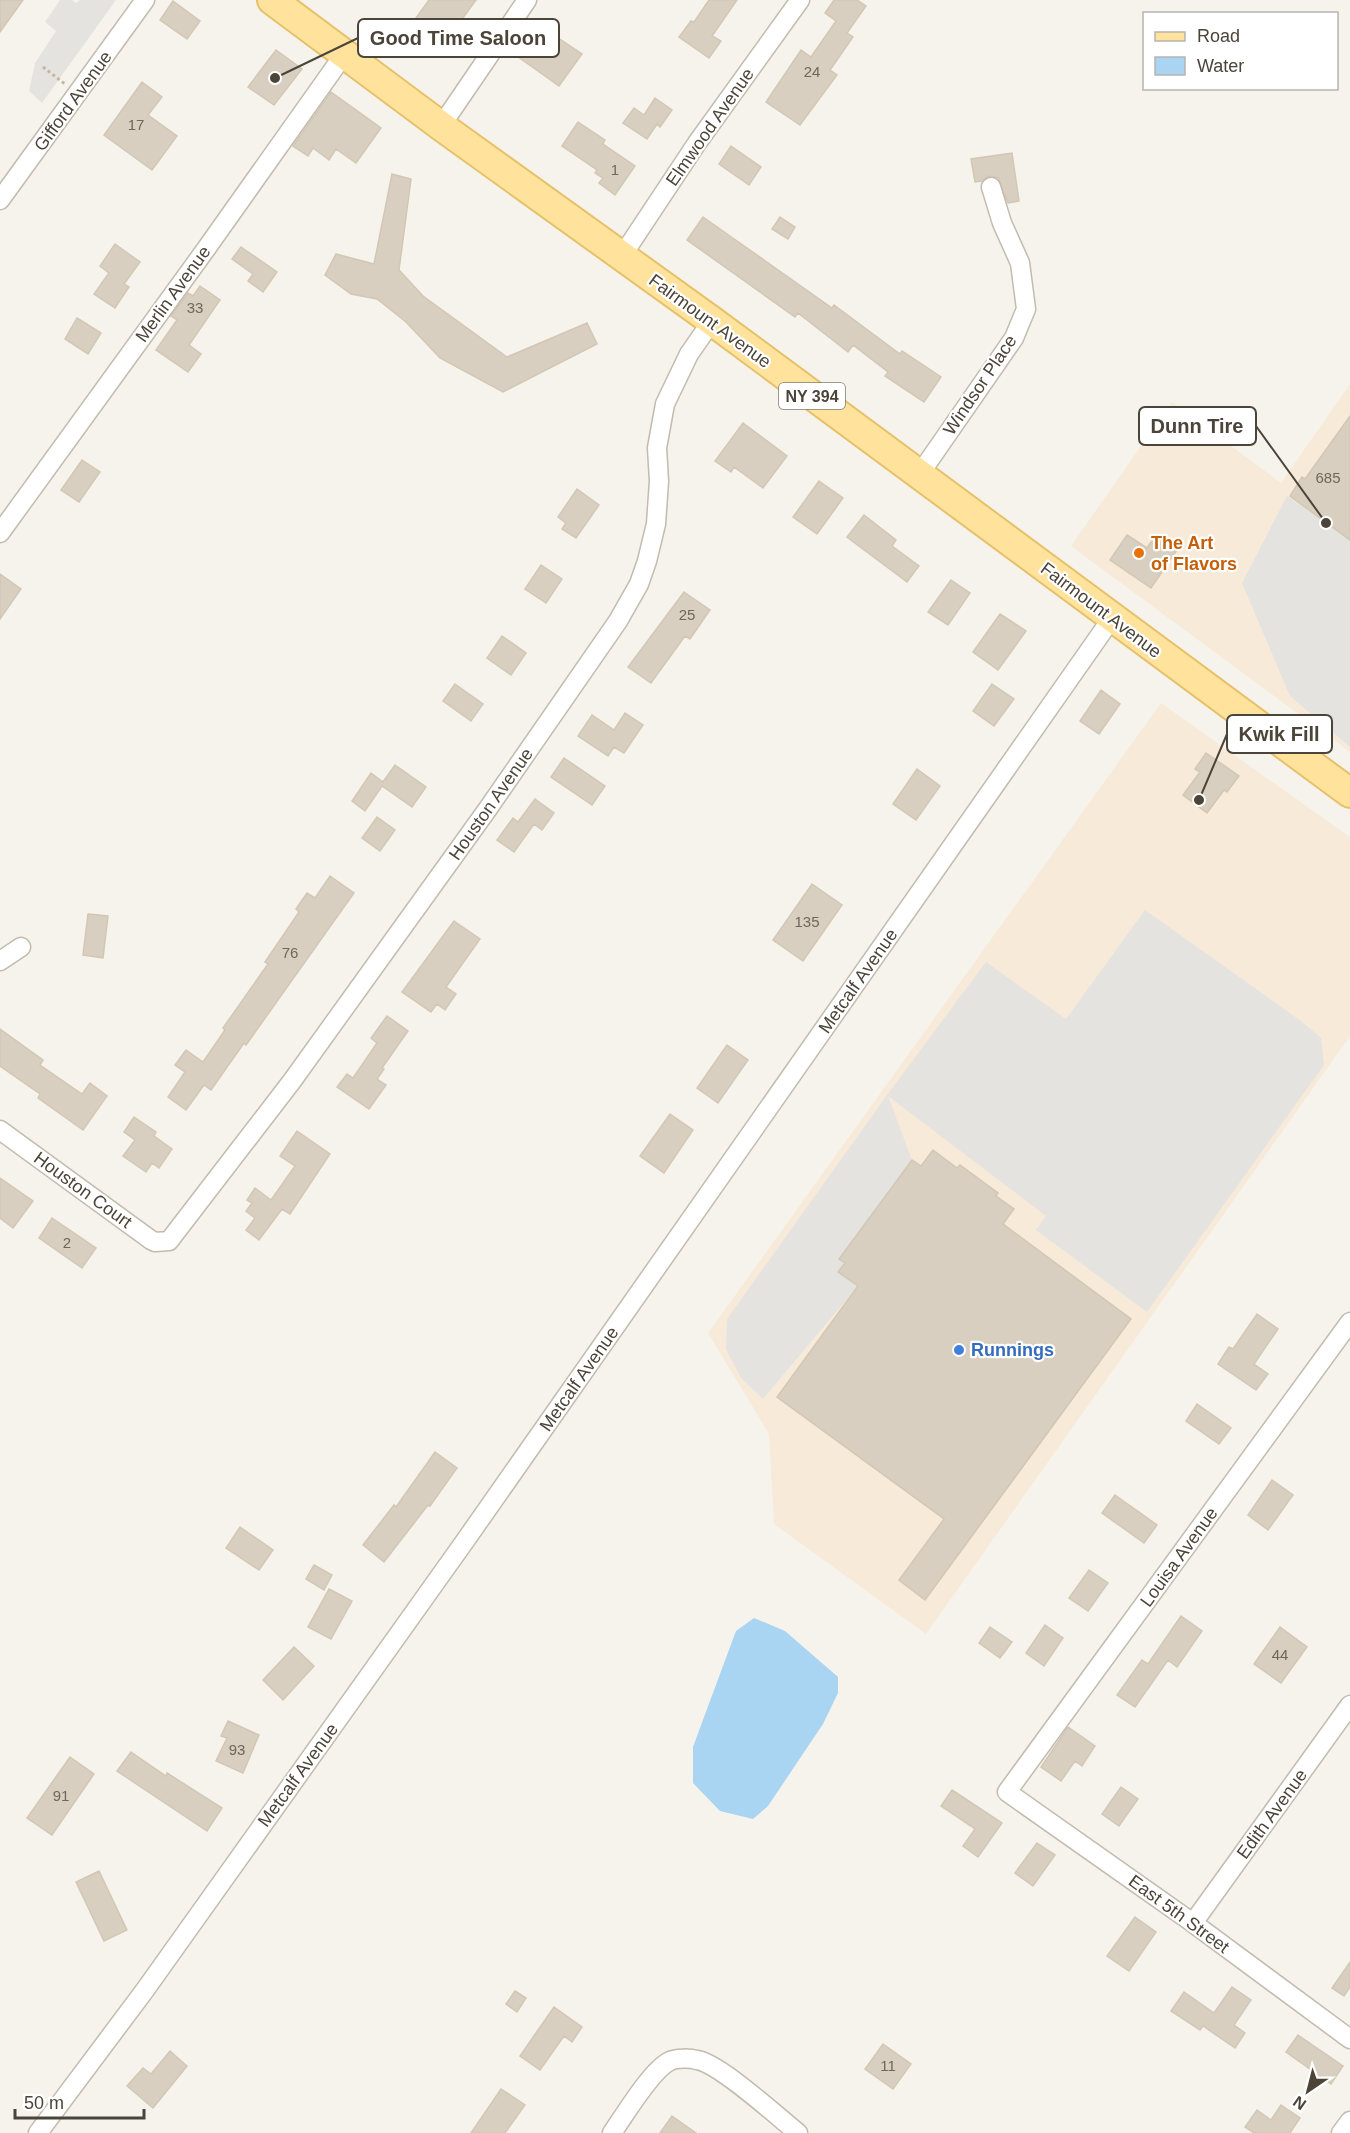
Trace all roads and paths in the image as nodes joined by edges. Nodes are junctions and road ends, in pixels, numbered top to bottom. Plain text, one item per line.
1 (145, 0) edge
2 (272, 0) edge
3 (527, 0) edge
4 (800, 0) edge
5 (345, 53) junction
6 (43, 67) dead end
7 (79, 94) junction
8 (441, 126) junction
9 (990, 188) dead end
10 (0, 200) edge
11 (622, 256) junction
12 (712, 321) junction
13 (920, 476) junction
14 (0, 533) edge
15 (1112, 618) junction
16 (1350, 793) edge
17 (21, 947) dead end
18 (0, 961) edge
19 (0, 1130) edge
20 (169, 1241) joint
21 (1350, 1322) edge
22 (1350, 1705) edge
23 (1007, 1791) joint
24 (1193, 1923) junction
25 (1350, 2039) edge
26 (1350, 2121) edge
27 (38, 2133) edge
28 (612, 2133) edge
29 (798, 2133) edge
30 (1341, 2133) edge

1 - 7 street, Gifford Avenue
2 - 5 main road, Fairmount Avenue / NY 394
3 - 8 street
4 - 11 street, Elmwood Avenue
5 - 8 main road, Fairmount Avenue / NY 394
5 - 14 street, Merlin Avenue
6 - 7 path
7 - 10 street, Gifford Avenue
8 - 11 main road, Fairmount Avenue / NY 394
9 - 13 street, Windsor Place
11 - 12 main road, Fairmount Avenue / NY 394
12 - 13 main road, Fairmount Avenue / NY 394
12 - 20 street, Houston Avenue
13 - 15 main road, Fairmount Avenue / NY 394
15 - 16 main road, Fairmount Avenue / NY 394
15 - 27 street, Metcalf Avenue
17 - 18 street
19 - 20 street, Houston Court
21 - 23 street, Louisa Avenue
22 - 24 street, Edith Avenue
23 - 24 street, East 5th Street
24 - 25 street, East 5th Street
26 - 30 street
28 - 29 street

